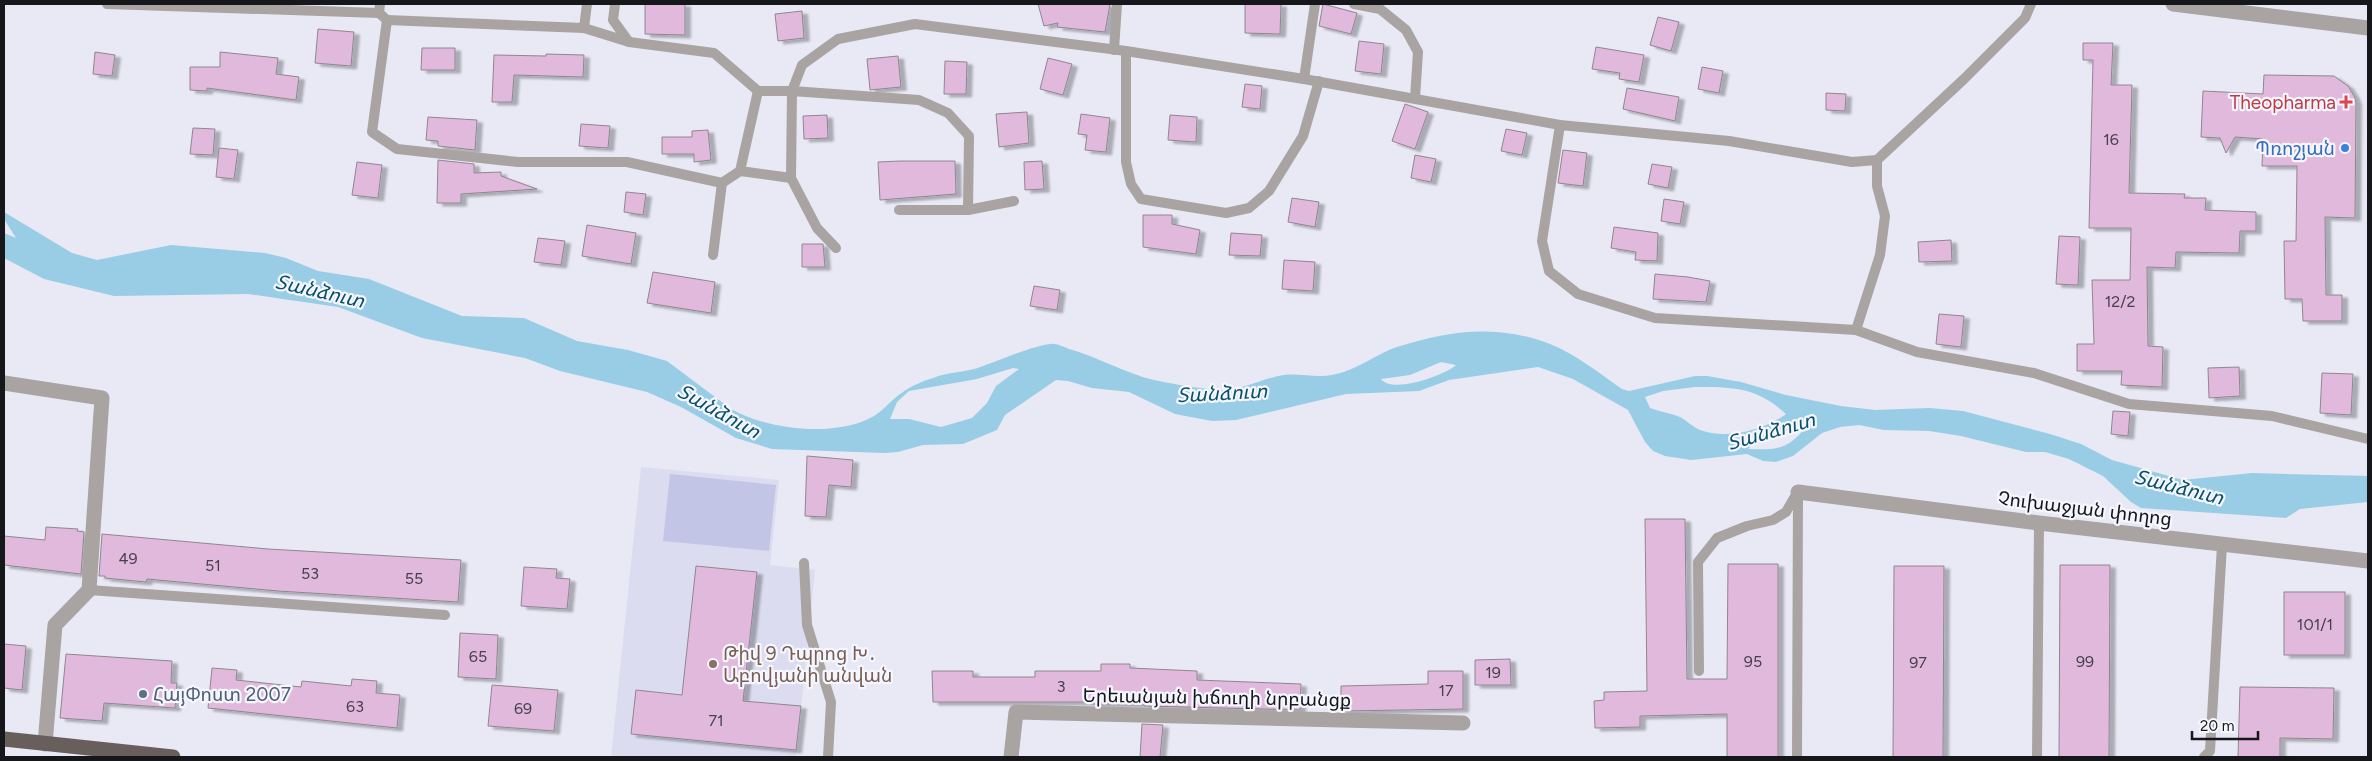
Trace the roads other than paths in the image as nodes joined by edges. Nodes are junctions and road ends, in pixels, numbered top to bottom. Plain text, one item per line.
1 (108, 4) edge
2 (587, 4) edge
3 (614, 4) edge
4 (1116, 4) edge
5 (1315, 4) edge
6 (1354, 4) edge
7 (2031, 4) edge
8 (2172, 4) edge
9 (380, 8) edge
10 (387, 20) junction
11 (584, 28) junction
12 (2368, 28) edge
13 (629, 42) junction
14 (1114, 50) junction
15 (1126, 51) junction
16 (1304, 79) junction
17 (1319, 81) junction
18 (792, 91) junction
19 (758, 92) junction
20 (1414, 98) junction
21 (1560, 125) junction
22 (1877, 160) junction
23 (740, 171) junction
24 (791, 178) junction
25 (722, 183) junction
26 (1014, 201) dead end
27 (899, 210) dead end
28 (968, 210) junction
29 (836, 248) dead end
30 (713, 255) dead end
31 (1856, 330) junction
32 (4, 383) edge
33 (2368, 439) edge
34 (1798, 492) junction
35 (2039, 523) junction
36 (2222, 544) junction
37 (2368, 561) edge
38 (804, 562) dead end
39 (89, 590) junction
40 (445, 615) dead end
41 (1699, 671) dead end
42 (1463, 723) dead end
43 (4, 739) edge
44 (45, 744) junction
45 (173, 757) edge
46 (828, 757) edge
47 (1011, 757) edge
48 (1797, 757) edge
49 (2037, 757) edge
50 (2204, 757) edge

1 - 9 lane
2 - 11 lane
3 - 13 lane
4 - 14 lane
5 - 16 lane
6 - 20 lane
7 - 22 lane
8 - 12 street
9 - 10 lane
10 - 11 lane
10 - 25 lane
11 - 13 lane
13 - 19 lane
14 - 15 lane
14 - 18 lane
15 - 16 lane
15 - 17 lane
16 - 17 lane
17 - 20 lane
18 - 19 lane
18 - 24 lane
18 - 28 lane
19 - 23 lane
20 - 21 lane
21 - 22 lane
21 - 31 lane
22 - 31 lane
23 - 24 lane
23 - 25 lane
24 - 29 lane
25 - 30 lane
26 - 28 lane
27 - 28 lane
31 - 33 lane
32 - 39 street
34 - 35 street, Չուխաջյան փողոց
34 - 41 lane
34 - 48 lane
35 - 36 street, Չուխաջյան փողոց
35 - 49 lane
36 - 37 street, Չուխաջյան փողոց
36 - 50 lane
38 - 46 lane
39 - 40 lane
39 - 44 street
42 - 47 street, Երեւանյան խճուղի նրբանցք
43 - 44 highway
44 - 45 highway

